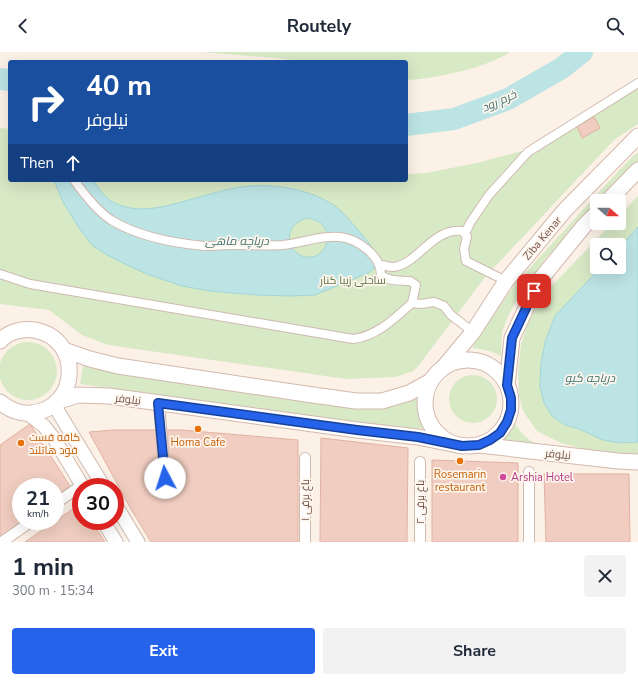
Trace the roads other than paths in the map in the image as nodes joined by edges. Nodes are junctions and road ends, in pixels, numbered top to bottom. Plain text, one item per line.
1 (638, 83) edge
2 (638, 136) edge
3 (638, 170) edge
4 (76, 182) edge
5 (615, 194) edge
6 (590, 220) edge
7 (465, 234) junction
8 (380, 267) junction
9 (0, 274) edge
10 (506, 281) junction
11 (412, 303) junction
12 (7, 330) edge
13 (472, 332) junction
14 (0, 341) edge
15 (64, 350) junction
16 (443, 368) junction
17 (431, 381) junction
18 (507, 385) junction
19 (55, 403) junction
20 (158, 403) junction
21 (2, 407) edge
22 (27, 413) junction
23 (479, 445) junction
24 (462, 446) junction
25 (305, 458) dead end
26 (420, 462) dead end
27 (638, 462) edge
28 (529, 472) dead end
29 (77, 478) edge
30 (99, 478) edge
31 (166, 493) dead end
32 (124, 519) edge
33 (19, 530) edge
34 (109, 530) edge
35 (2, 542) edge
36 (116, 542) edge
37 (138, 542) edge
38 (305, 542) edge
39 (420, 542) edge
40 (529, 542) edge

1 - 7 street
2 - 10 main road, Ziba Kenar
3 - 5 main road
4 - 8 street
6 - 18 main road
7 - 8 street
7 - 10 street
8 - 11 street
9 - 11 street
10 - 13 main road, Ziba Kenar
11 - 13 street
12 - 14 main road
12 - 15 main road
13 - 16 main road, Ziba Kenar
15 - 17 main road
15 - 19 main road
16 - 17 main road
16 - 18 main road
17 - 24 main road
18 - 23 main road
19 - 20 main road, نیلوفر
19 - 22 main road, نیلوفر
19 - 30 street
20 - 24 main road, نیلوفر
20 - 31 street
21 - 22 main road
22 - 29 street
23 - 24 main road
23 - 27 main road, نیلوفر
25 - 38 street, باغ برفی ۱
26 - 39 street, باغ برفی ۲
28 - 40 street
32 - 37 street
33 - 35 street
34 - 36 street

